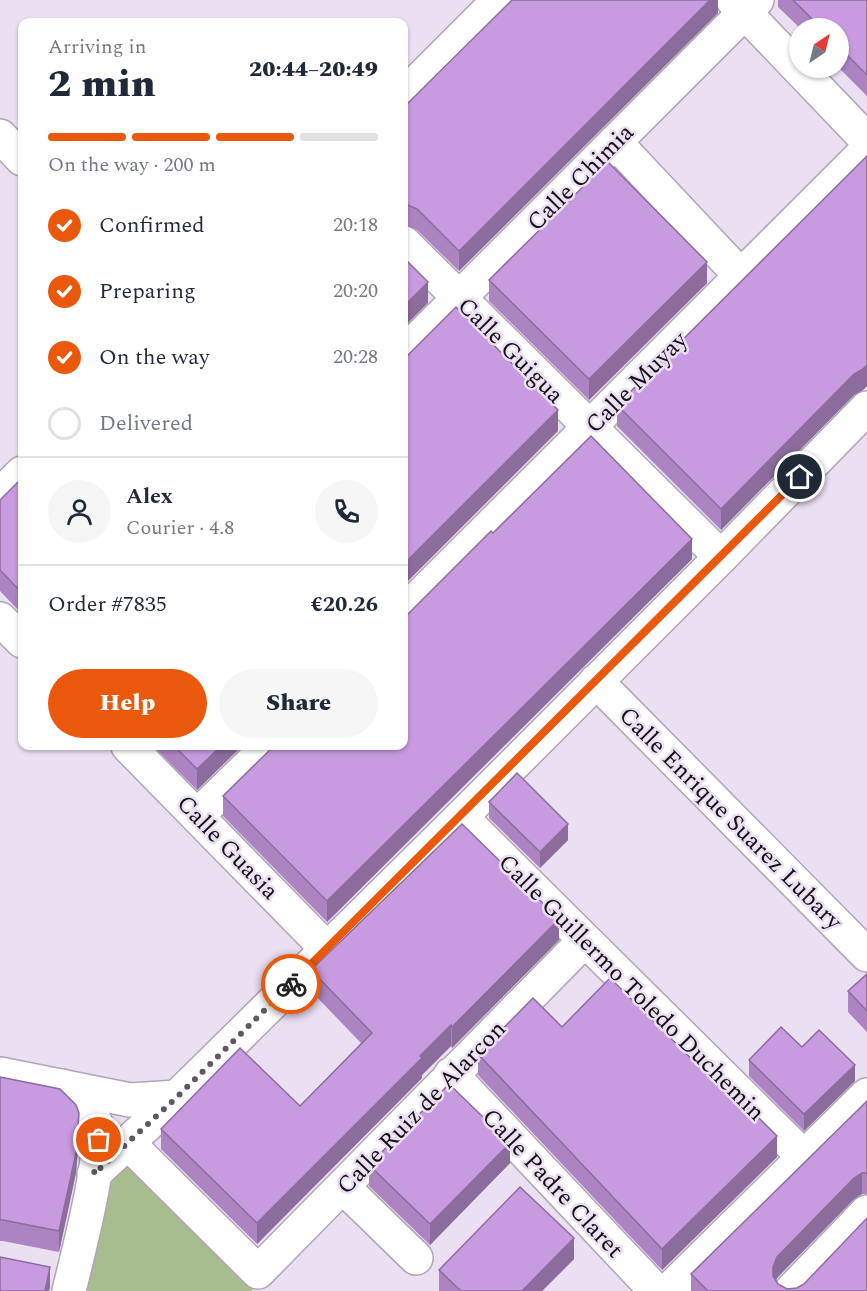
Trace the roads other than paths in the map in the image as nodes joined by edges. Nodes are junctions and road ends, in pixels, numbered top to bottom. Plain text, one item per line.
1 (745, 4) edge
2 (485, 5) edge
3 (408, 91) edge
4 (0, 136) edge
5 (867, 140) edge
6 (615, 142) junction
7 (867, 150) edge
8 (18, 155) edge
9 (408, 247) edge
10 (741, 276) junction
11 (459, 299) junction
12 (408, 349) edge
13 (866, 412) edge
14 (589, 428) junction
15 (18, 477) edge
16 (0, 495) edge
17 (721, 557) junction
18 (408, 608) edge
19 (0, 619) edge
20 (18, 637) edge
21 (596, 681) junction
22 (132, 750) edge
23 (264, 750) edge
24 (198, 816) junction
25 (461, 817) junction
26 (584, 941) junction
27 (327, 949) junction
28 (867, 955) edge
29 (0, 1074) edge
30 (451, 1074) junction
31 (62, 1086) junction
32 (867, 1095) edge
33 (177, 1097) junction
34 (128, 1143) junction
35 (804, 1157) junction
36 (94, 1174) junction
37 (343, 1187) junction
38 (867, 1212) edge
39 (416, 1258) dead end
40 (61, 1277) edge
41 (656, 1291) edge
42 (668, 1291) edge
43 (791, 1291) edge

1 - 5 street
1 - 6 street, Calle Chimia
2 - 3 street
4 - 8 street
6 - 10 street
6 - 11 street, Calle Chimia
7 - 10 street, Calle Muyay
9 - 11 street, Calle Guigua
10 - 14 street, Calle Muyay
11 - 12 street, Calle Chimia
11 - 14 street, Calle Guigua
13 - 17 street
14 - 17 street, Calle Guigua
14 - 18 street, Calle Muyay
15 - 16 street
17 - 21 street
19 - 20 street
21 - 25 street
21 - 28 street, Calle Enrique Suarez Lubary
22 - 24 street, Calle Guasia
23 - 24 street
24 - 27 street, Calle Guasia
25 - 26 street, Calle Guillermo Toledo Duchemin
25 - 27 street
26 - 30 street, Calle Ruiz de Alarcon
26 - 35 street, Calle Guillermo Toledo Duchemin
27 - 33 street
29 - 31 street
30 - 37 street, Calle Ruiz de Alarcon
30 - 41 street, Calle Padre Claret
31 - 33 street
31 - 36 street
32 - 35 street
33 - 34 street
34 - 36 street
34 - 37 street, Calle Ruiz de Alarcon
35 - 42 street
36 - 40 street
37 - 39 street
38 - 43 street

